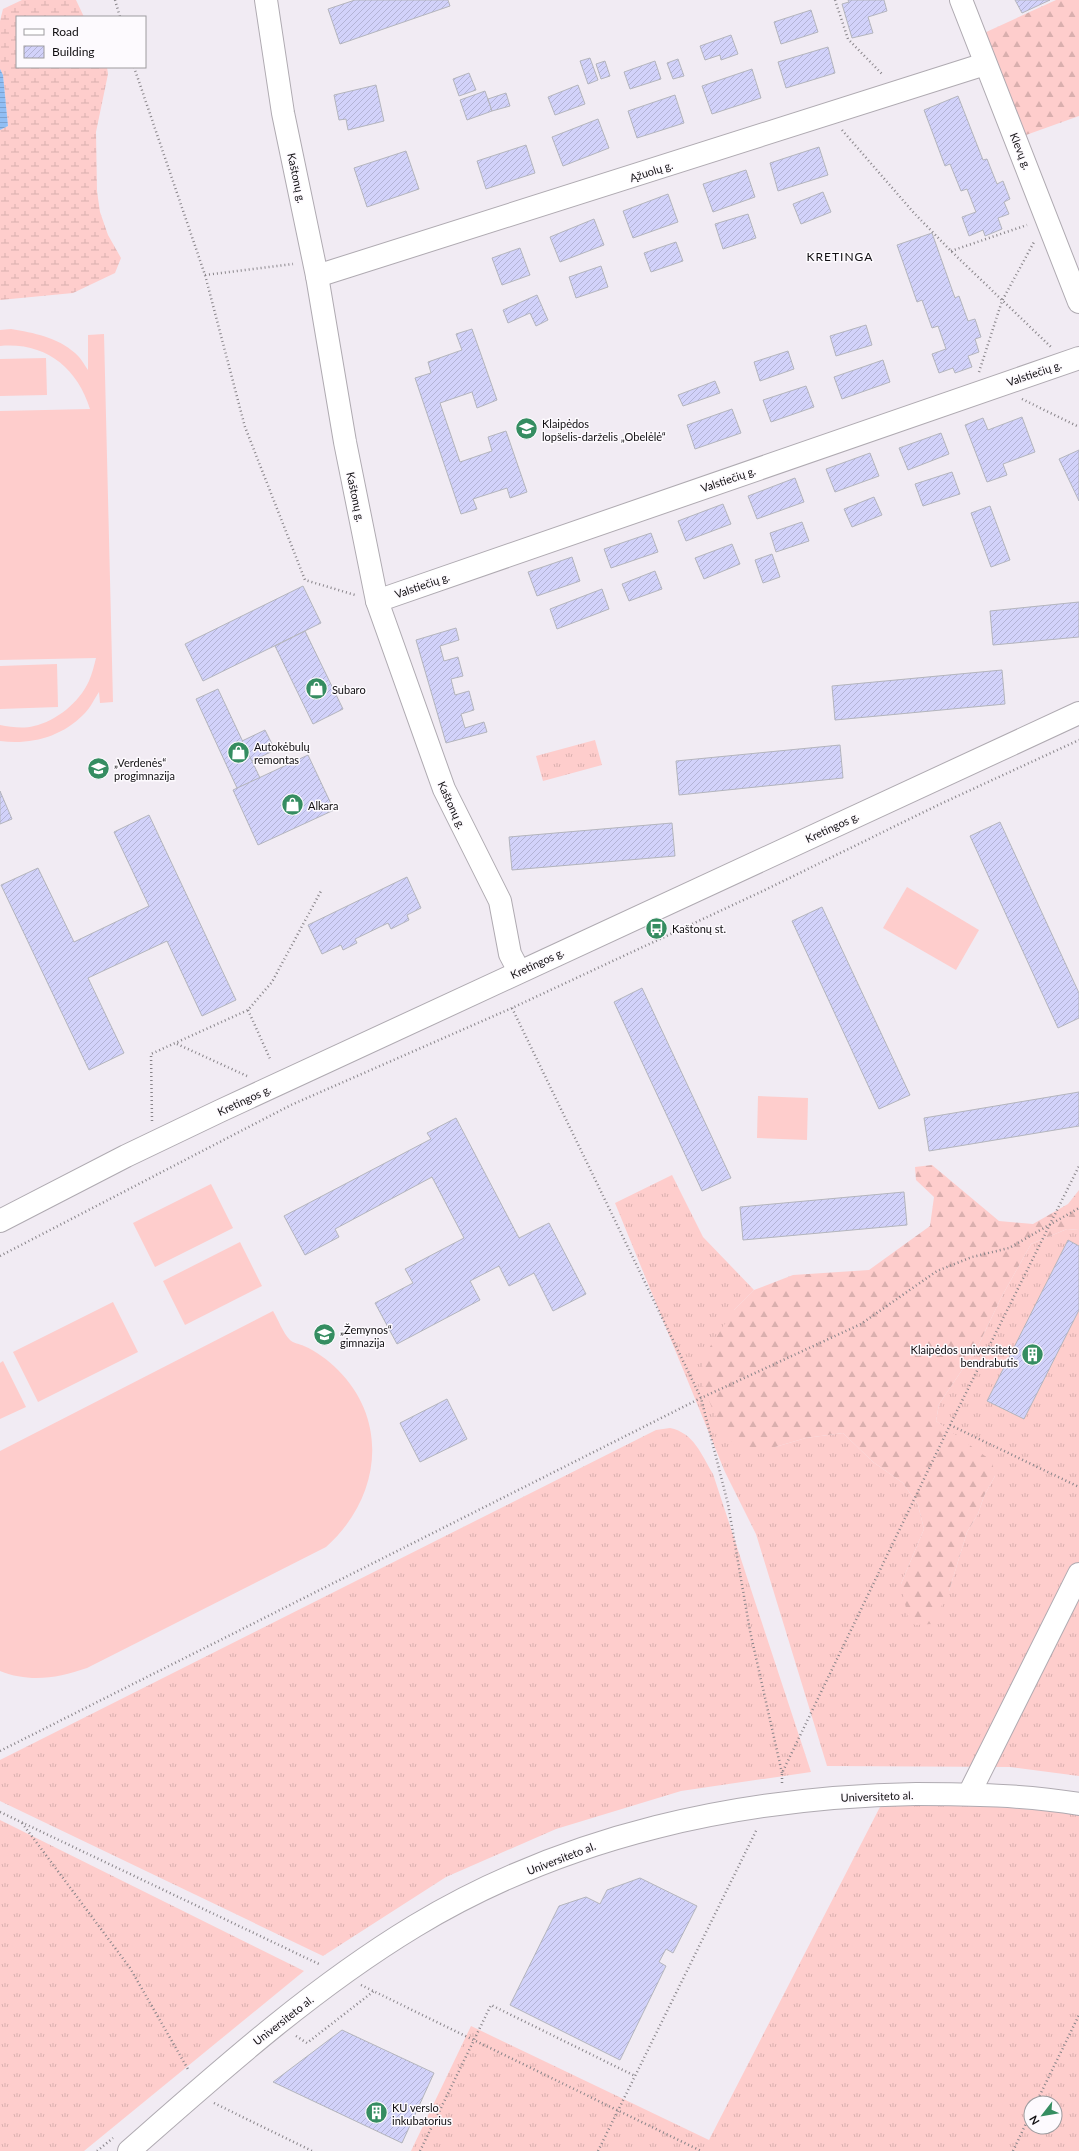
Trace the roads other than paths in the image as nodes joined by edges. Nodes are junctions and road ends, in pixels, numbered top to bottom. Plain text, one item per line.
1 (266, 0) edge
2 (961, 0) edge
3 (985, 64) junction
4 (315, 269) junction
5 (1079, 302) edge
6 (1073, 360) edge
7 (377, 601) junction
8 (1079, 713) edge
9 (519, 971) junction
10 (0, 1221) edge
11 (1079, 1574) edge
12 (969, 1794) junction
13 (1079, 1804) edge
14 (121, 2144) edge

1 - 4 street, Kaštonų g.
2 - 3 street, Klevų g.
3 - 4 street, Ąžuolų g.
3 - 5 street, Klevų g.
4 - 7 street, Kaštonų g.
6 - 7 street, Valstiečių g.
7 - 9 street, Kaštonų g.
8 - 9 street, Kretingos g.
9 - 10 street, Kretingos g.
11 - 12 street
12 - 13 street, Universiteto al.
12 - 14 street, Universiteto al.

